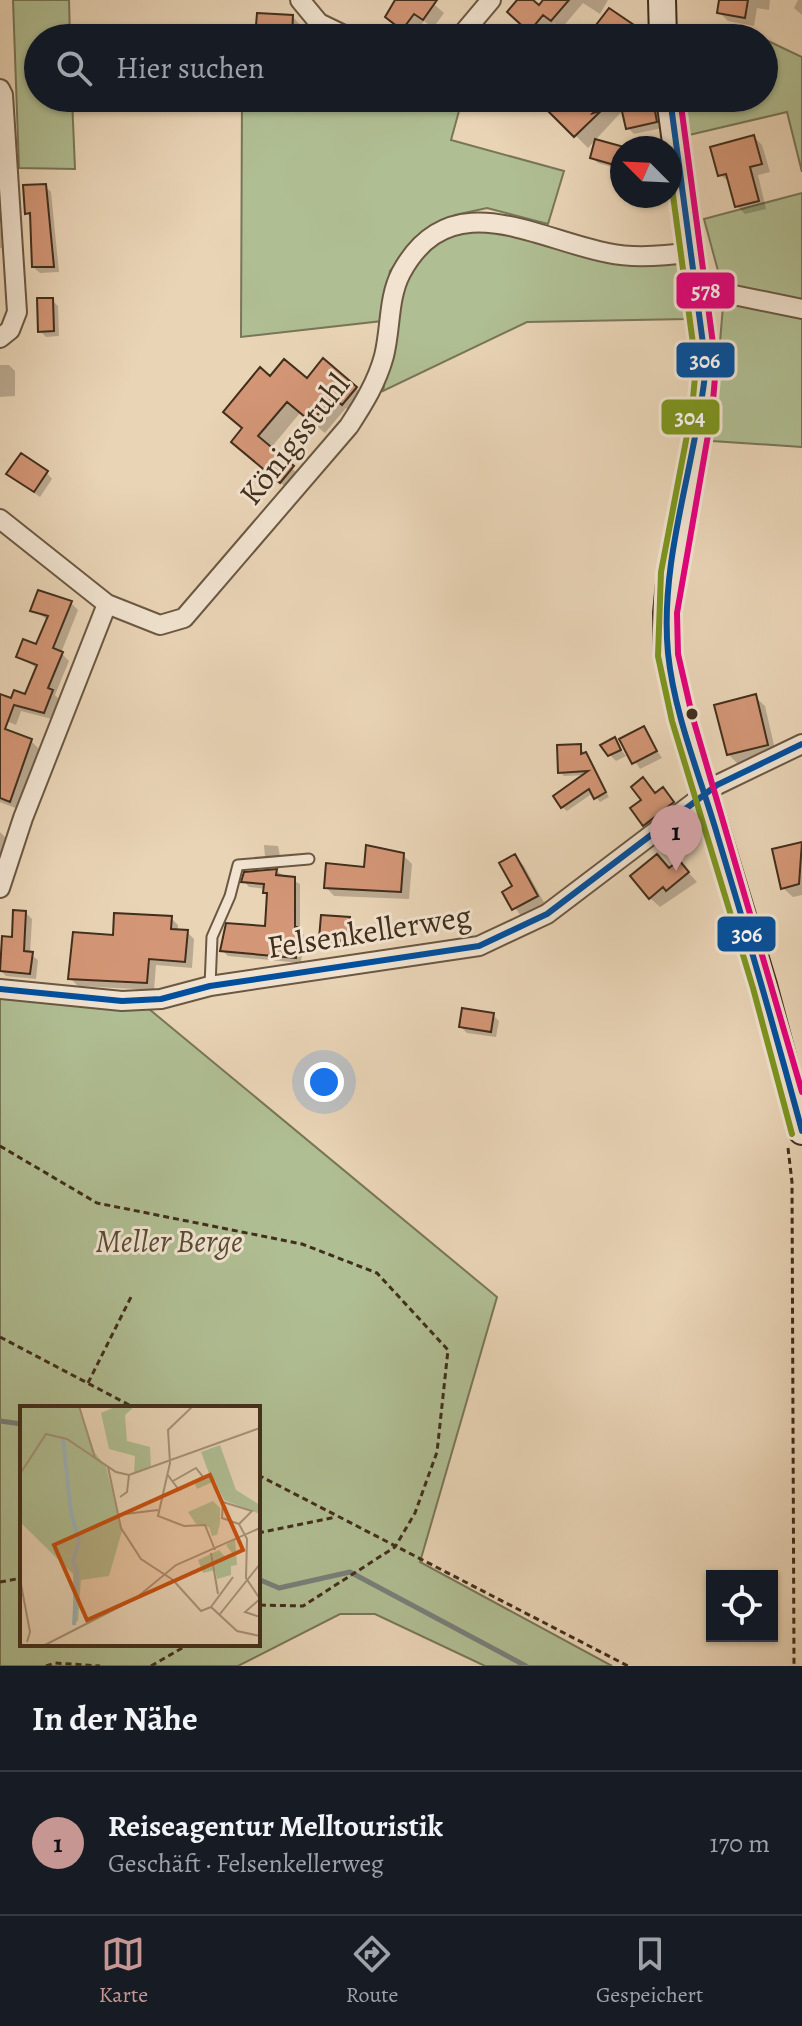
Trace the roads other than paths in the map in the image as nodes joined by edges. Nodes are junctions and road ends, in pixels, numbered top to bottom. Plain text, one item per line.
1 (300, 0) edge
2 (491, 0) edge
3 (662, 0) edge
4 (321, 24) edge
5 (471, 24) edge
6 (663, 24) edge
7 (0, 89) edge
8 (672, 112) edge
9 (692, 252) junction
10 (698, 292) junction
11 (802, 309) edge
12 (0, 338) edge
13 (0, 519) edge
14 (107, 604) junction
15 (802, 744) edge
16 (704, 795) junction
17 (309, 859) dead end
18 (0, 888) edge
19 (210, 986) junction
20 (0, 989) edge
21 (795, 1136) edge

1 - 4 street
2 - 5 street
3 - 6 main road
7 - 12 street
8 - 9 main road
9 - 10 main road
9 - 14 street, Königsstuhl
10 - 11 street
10 - 16 main road
13 - 14 street, Königsstuhl
14 - 18 street
15 - 16 street, Felsenkellerweg
16 - 19 street, Felsenkellerweg
16 - 21 main road
17 - 19 lane
19 - 20 street, Felsenkellerweg

